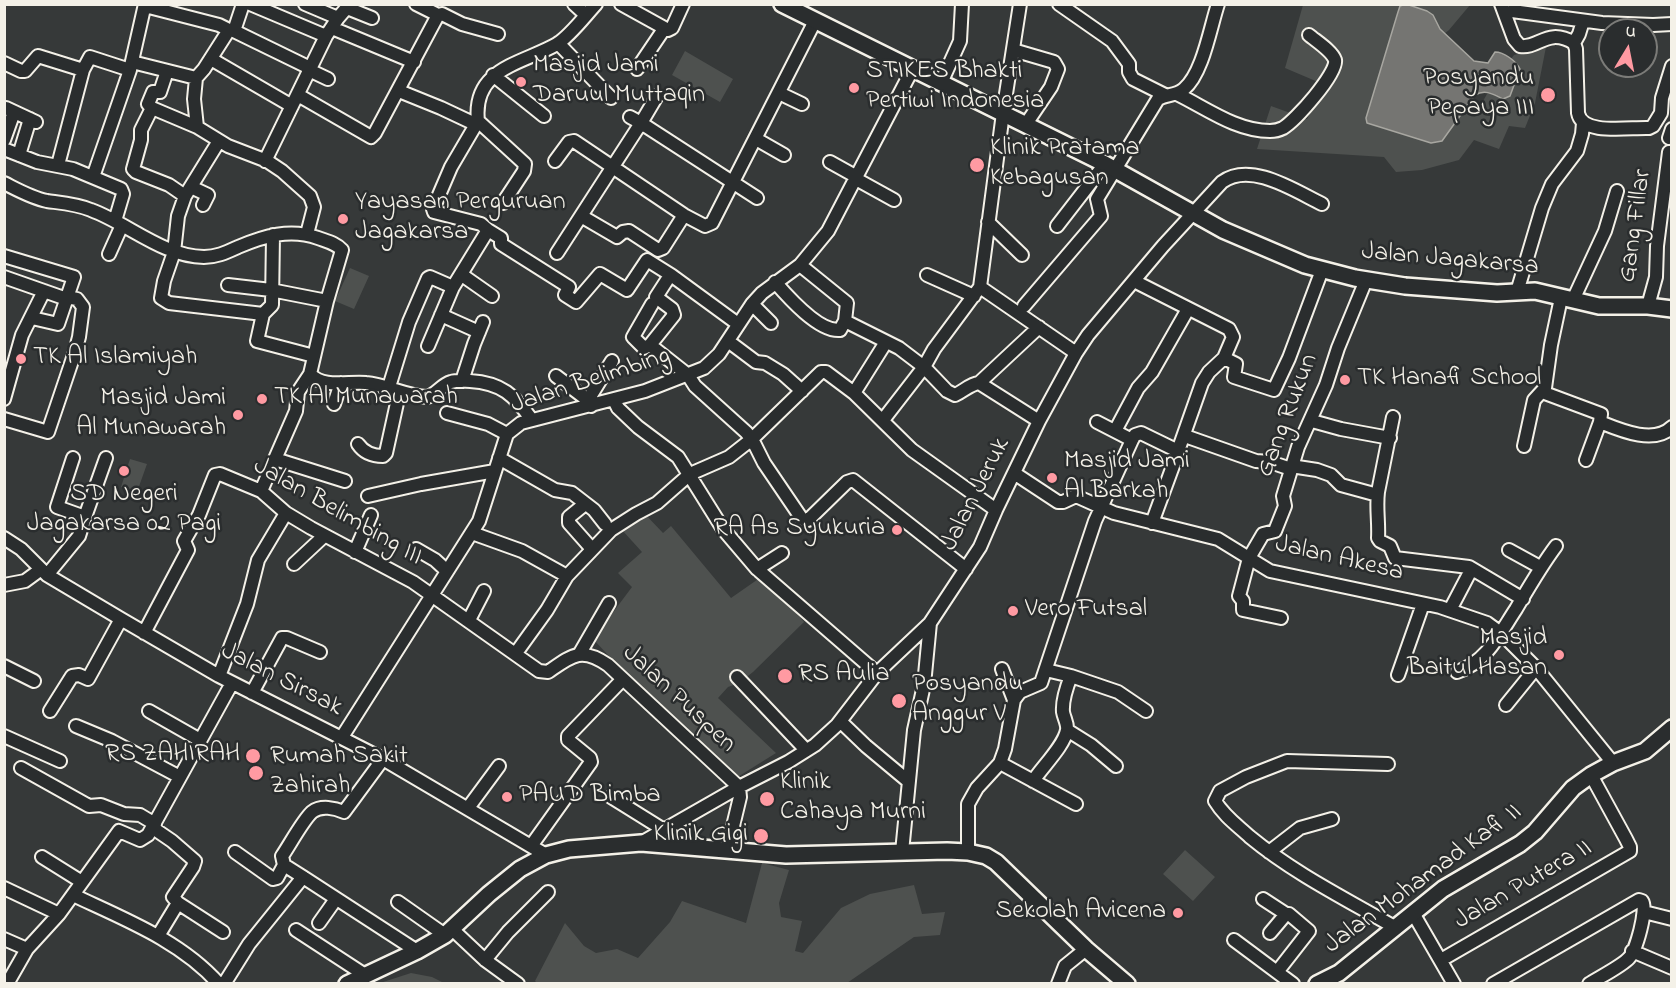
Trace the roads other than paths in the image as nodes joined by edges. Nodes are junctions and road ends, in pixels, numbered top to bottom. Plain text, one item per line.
1 (243, 4) edge
2 (250, 4) edge
3 (305, 4) edge
4 (416, 4) edge
5 (574, 4) edge
6 (597, 4) edge
7 (621, 4) edge
8 (684, 4) edge
9 (782, 4) edge
10 (962, 4) edge
11 (1020, 4) edge
12 (1059, 4) edge
13 (1218, 4) edge
14 (1501, 4) edge
15 (145, 5) edge
16 (1512, 11) dead end
17 (438, 15) junction
18 (586, 15) junction
19 (372, 18) dead end
20 (338, 19) edge
21 (815, 21) junction
22 (1583, 21) junction
23 (1671, 24) edge
24 (664, 29) junction
25 (498, 34) dead end
26 (1309, 35) dead end
27 (1574, 43) junction
28 (558, 44) junction
29 (1013, 50) junction
30 (211, 59) junction
31 (414, 62) junction
32 (4, 63) edge
33 (131, 66) junction
34 (1671, 66) edge
35 (309, 69) junction
36 (637, 69) dead end
37 (912, 69) junction
38 (83, 70) junction
39 (166, 72) junction
40 (494, 75) junction
41 (196, 78) junction
42 (328, 79) dead end
43 (941, 83) junction
44 (399, 92) junction
45 (778, 93) junction
46 (1171, 94) junction
47 (657, 96) dead end
48 (611, 98) dead end
49 (295, 100) junction
50 (802, 104) dead end
51 (152, 108) junction
52 (1003, 112) junction
53 (23, 115) edge
54 (544, 116) dead end
55 (1666, 116) edge
56 (635, 120) junction
57 (476, 123) junction
58 (1583, 123) junction
59 (1026, 124) junction
60 (197, 128) junction
61 (756, 139) junction
62 (4, 140) edge
63 (219, 141) junction
64 (4, 149) edge
65 (1670, 153) edge
66 (19, 155) junction
67 (784, 155) dead end
68 (265, 161) junction
69 (555, 161) dead end
70 (830, 162) dead end
71 (58, 165) junction
72 (1110, 167) junction
73 (612, 168) junction
74 (93, 177) junction
75 (857, 178) junction
76 (4, 183) edge
77 (733, 184) junction
78 (188, 191) junction
79 (1617, 191) dead end
80 (757, 198) dead end
81 (894, 201) dead end
82 (503, 203) dead end
83 (1322, 204) dead end
84 (203, 205) dead end
85 (1193, 214) junction
86 (684, 215) junction
87 (581, 216) junction
88 (988, 222) junction
89 (119, 223) junction
90 (1057, 226) dead end
91 (488, 230) junction
92 (307, 234) junction
93 (273, 235) junction
94 (174, 252) junction
95 (557, 253) dead end
96 (109, 254) dead end
97 (1022, 255) dead end
98 (4, 256) edge
99 (800, 265) junction
100 (1322, 270) junction
101 (462, 275) junction
102 (927, 275) dead end
103 (4, 277) edge
104 (667, 280) dead end
105 (1366, 280) junction
106 (1134, 281) junction
107 (775, 282) junction
108 (228, 285) dead end
109 (453, 287) junction
110 (271, 290) junction
111 (44, 291) junction
112 (977, 292) junction
113 (1516, 292) junction
114 (492, 296) dead end
115 (64, 297) junction
116 (1567, 299) junction
117 (327, 301) junction
118 (652, 304) dead end
119 (752, 304) junction
120 (1024, 306) dead end
121 (1648, 306) junction
122 (1188, 309) junction
123 (1671, 309) edge
124 (263, 314) junction
125 (441, 315) junction
126 (32, 318) junction
127 (845, 321) junction
128 (771, 323) dead end
129 (738, 324) junction
130 (1039, 327) junction
131 (728, 341) junction
132 (886, 342) junction
133 (650, 345) junction
134 (428, 346) dead end
135 (1076, 353) junction
136 (314, 356) junction
137 (1224, 358) junction
138 (612, 361) dead end
139 (924, 367) junction
140 (310, 374) junction
141 (688, 375) junction
142 (556, 376) dead end
143 (462, 381) junction
144 (341, 383) junction
145 (979, 383) junction
146 (389, 387) junction
147 (802, 391) junction
148 (1542, 392) junction
149 (854, 393) junction
150 (4, 399) edge
151 (614, 400) junction
152 (590, 403) junction
153 (334, 404) dead end
154 (447, 413) dead end
155 (1393, 417) dead end
156 (4, 419) edge
157 (532, 420) junction
158 (883, 420) junction
159 (1039, 421) junction
160 (1312, 421) junction
161 (1097, 422) dead end
162 (1600, 422) junction
163 (1671, 427) edge
164 (1115, 431) junction
165 (507, 434) junction
166 (1185, 436) junction
167 (1390, 438) junction
168 (752, 439) junction
169 (1132, 440) junction
170 (358, 444) dead end
171 (1524, 446) dead end
172 (1177, 454) dead end
173 (73, 458) dead end
174 (106, 458) dead end
175 (499, 458) junction
176 (275, 459) junction
177 (1586, 460) dead end
178 (1291, 467) junction
179 (495, 471) junction
180 (1014, 473) junction
181 (690, 474) junction
182 (345, 481) dead end
183 (261, 491) junction
184 (1378, 492) junction
185 (368, 496) dead end
186 (585, 504) junction
187 (1100, 507) junction
188 (996, 510) junction
189 (286, 513) junction
190 (371, 515) dead end
191 (85, 517) junction
192 (1152, 523) junction
193 (605, 524) dead end
194 (472, 533) junction
195 (324, 536) junction
196 (4, 538) edge
197 (1556, 546) dead end
198 (417, 549) dead end
199 (592, 549) junction
200 (1509, 550) dead end
201 (355, 552) junction
202 (782, 553) dead end
203 (1249, 558) junction
204 (294, 564) dead end
205 (1469, 567) junction
206 (1540, 567) junction
207 (757, 569) junction
208 (966, 569) junction
209 (447, 571) junction
210 (44, 573) junction
211 (567, 576) junction
212 (4, 585) edge
213 (484, 591) dead end
214 (431, 595) junction
215 (1523, 599) junction
216 (609, 603) dead end
217 (1423, 604) junction
218 (1450, 610) junction
219 (1281, 618) dead end
220 (121, 619) junction
221 (469, 621) junction
222 (930, 623) junction
223 (144, 633) junction
224 (1502, 634) junction
225 (320, 652) dead end
226 (516, 653) junction
227 (580, 653) junction
228 (4, 666) edge
229 (1536, 668) junction
230 (1002, 669) dead end
231 (1046, 670) junction
232 (1457, 672) dead end
233 (877, 673) junction
234 (1071, 675) junction
235 (1398, 675) dead end
236 (219, 676) junction
237 (736, 677) dead end
238 (622, 680) junction
239 (34, 681) dead end
240 (232, 683) junction
241 (252, 693) junction
242 (1017, 696) junction
243 (1506, 705) dead end
244 (50, 711) dead end
245 (149, 711) dead end
246 (1146, 711) dead end
247 (840, 721) junction
248 (76, 726) dead end
249 (1671, 728) edge
250 (1067, 730) junction
251 (4, 736) edge
252 (342, 736) junction
253 (200, 740) junction
254 (806, 750) junction
255 (383, 759) junction
256 (60, 761) dead end
257 (1000, 763) junction
258 (1613, 763) junction
259 (1388, 764) dead end
260 (499, 766) dead end
261 (1116, 766) dead end
262 (21, 768) dead end
263 (1591, 775) junction
264 (180, 777) junction
265 (908, 781) junction
266 (1033, 781) junction
267 (739, 787) junction
268 (611, 797) dead end
269 (1076, 804) dead end
270 (468, 808) junction
271 (1332, 819) dead end
272 (154, 826) junction
273 (664, 830) junction
274 (641, 843) junction
275 (531, 846) junction
276 (727, 851) junction
277 (235, 852) dead end
278 (902, 852) junction
279 (968, 852) junction
280 (1269, 852) junction
281 (546, 855) junction
282 (42, 856) dead end
283 (284, 865) junction
284 (303, 877) junction
285 (82, 882) junction
286 (4, 888) edge
287 (548, 892) dead end
288 (73, 895) junction
289 (336, 899) junction
290 (1263, 899) dead end
291 (398, 902) dead end
292 (178, 903) junction
293 (1642, 906) junction
294 (1413, 913) junction
295 (59, 914) junction
296 (1286, 914) junction
297 (1671, 919) edge
298 (319, 923) dead end
299 (1396, 928) junction
300 (296, 930) dead end
301 (224, 932) dead end
302 (448, 932) junction
303 (1270, 933) dead end
304 (158, 936) junction
305 (4, 939) edge
306 (1234, 940) dead end
307 (27, 949) junction
308 (1086, 949) junction
309 (417, 951) junction
310 (1632, 951) junction
311 (485, 960) junction
312 (1441, 960) junction
313 (1671, 968) edge
314 (1277, 972) junction
315 (365, 975) junction
316 (7, 984) edge
317 (219, 984) edge
318 (224, 984) edge
319 (347, 984) edge
320 (518, 984) edge
321 (1058, 984) edge
322 (1126, 984) edge
323 (1293, 984) edge
324 (1317, 984) edge
325 (1454, 984) edge
326 (1493, 984) edge
327 (1589, 984) edge

1 - 35 street
2 - 20 street
3 - 20 street
4 - 17 street
5 - 18 street
6 - 18 street
7 - 24 street
8 - 24 street
9 - 21 main road, Jalan Jagakarsa
10 - 43 street
11 - 29 street
12 - 46 street
13 - 46 street
14 - 27 street
15 - 30 street
15 - 33 street
16 - 22 street
17 - 25 street
17 - 31 street
18 - 28 street
19 - 20 street
20 - 31 street
20 - 35 street
21 - 37 main road, Jalan Jagakarsa
21 - 45 street
22 - 23 street
22 - 27 street
24 - 36 street
26 - 46 street
27 - 58 street
28 - 40 street
28 - 48 street
29 - 52 street
29 - 59 street
30 - 41 street
30 - 49 street
31 - 44 street
32 - 38 street
33 - 38 street
33 - 39 street
33 - 74 street
34 - 55 street
35 - 42 street
35 - 49 street
37 - 43 main road, Jalan Jagakarsa
37 - 75 street, Jalan Belimbing
38 - 71 street
39 - 41 street
39 - 51 street
40 - 54 street
40 - 57 street
41 - 60 street
43 - 52 main road, Jalan Jagakarsa
44 - 49 street
44 - 57 street
45 - 50 street
45 - 61 street
46 - 72 street
47 - 56 street
49 - 68 street
51 - 60 street
51 - 78 street
52 - 59 main road, Jalan Jagakarsa
52 - 88 street
53 - 62 street
53 - 66 street
55 - 58 street
56 - 73 street
56 - 77 street
57 - 82 street
57 - 91 street
58 - 113 street
59 - 72 main road, Jalan Jagakarsa
60 - 63 street
61 - 67 street
61 - 77 street
63 - 68 street
63 - 78 street
64 - 66 street
65 - 121 street, Gang Fillar
66 - 71 street
68 - 92 street
69 - 73 street
70 - 75 street
71 - 74 street
72 - 85 main road, Jalan Jagakarsa
72 - 90 street
72 - 120 street
73 - 86 street
73 - 87 street
74 - 89 street
75 - 81 street
75 - 99 street, Jalan Belimbing
76 - 89 street
77 - 80 street
77 - 86 street
78 - 84 street
78 - 94 street
79 - 116 street
83 - 85 street, Jalan Jeruk
85 - 100 main road, Jalan Jagakarsa
85 - 106 street, Jalan Jeruk
86 - 87 street
87 - 95 street
88 - 97 street
88 - 112 street
89 - 94 street
89 - 96 street
91 - 101 street
91 - 129 street
92 - 93 street
92 - 117 street
93 - 94 street
93 - 110 street
94 - 124 street
98 - 115 street
99 - 107 street, Jalan Belimbing
99 - 127 street
100 - 105 main road, Jalan Jagakarsa
100 - 137 street
101 - 109 street
101 - 114 street
102 - 112 street
103 - 111 street
104 - 133 street
105 - 113 main road, Jalan Jagakarsa
105 - 160 street, Gang Rukun
106 - 122 street
106 - 135 street, Jalan Jeruk
107 - 119 street, Jalan Belimbing
107 - 127 street
108 - 110 street
109 - 125 street
109 - 146 street
110 - 117 street
110 - 124 street
111 - 115 street
111 - 126 street
112 - 130 street
112 - 139 street
113 - 116 main road, Jalan Jagakarsa
115 - 126 street
115 - 156 street
116 - 121 main road, Jalan Jagakarsa
116 - 148 street
117 - 136 street
118 - 133 street
119 - 128 street
119 - 129 street, Jalan Belimbing
121 - 123 main road, Jalan Jagakarsa
122 - 137 street
122 - 164 street
124 - 136 street
125 - 134 street
125 - 143 street
126 - 150 street
127 - 132 street
129 - 131 street, Jalan Belimbing
130 - 135 street
130 - 145 street
131 - 141 street, Jalan Belimbing
131 - 147 street
132 - 139 street
132 - 149 street
133 - 141 street
135 - 159 street, Jalan Jeruk
136 - 140 street
137 - 166 street
138 - 152 street
139 - 145 street
139 - 158 street
140 - 144 street
140 - 176 street
141 - 151 street, Jalan Belimbing
141 - 168 street
142 - 152 street
143 - 146 street
143 - 157 street
144 - 146 street
144 - 153 street
145 - 159 street
146 - 170 street
147 - 149 street
147 - 168 street
148 - 162 street
148 - 171 street
149 - 158 street
151 - 152 street, Jalan Belimbing
151 - 181 street
152 - 157 street, Jalan Belimbing
154 - 165 street
155 - 167 street
157 - 165 street, Jalan Belimbing
158 - 188 street
159 - 180 street, Jalan Jeruk
160 - 167 street
160 - 178 street, Gang Rukun
161 - 164 street
162 - 163 street
162 - 177 street
164 - 169 street
165 - 175 street, Jalan Belimbing
166 - 169 street
166 - 178 street
167 - 184 street
168 - 181 street
168 - 208 street
169 - 187 street
172 - 192 street
173 - 191 street
174 - 191 street
175 - 179 street, Jalan Belimbing
175 - 186 street
176 - 182 street
176 - 183 street
178 - 184 street
178 - 203 street, Gang Rukun
179 - 185 street
179 - 194 street, Jalan Belimbing
180 - 187 street, Jalan Akesa
180 - 188 street, Jalan Jeruk
181 - 199 street
181 - 207 street
183 - 189 street, Jalan Belimbing III
183 - 223 street, Jalan Belimbing III
184 - 205 street
186 - 193 street
186 - 199 street
187 - 192 street, Jalan Akesa
187 - 231 street
188 - 208 street, Jalan Jeruk
189 - 195 street, Jalan Belimbing III
189 - 236 street
190 - 201 street
191 - 210 street
192 - 203 street, Jalan Akesa
194 - 209 street, Jalan Belimbing
194 - 211 street
195 - 201 street, Jalan Belimbing III
195 - 204 street
196 - 210 street, Jalan Sirsak
197 - 206 street
198 - 209 street
199 - 211 street
200 - 206 street
201 - 214 street, Jalan Belimbing III
202 - 207 street
203 - 217 street, Jalan Akesa
203 - 219 street
205 - 215 street
205 - 218 street
206 - 215 street
207 - 233 street
208 - 222 street, Jalan Jeruk
209 - 214 street, Jalan Belimbing
210 - 212 street
210 - 220 street, Jalan Sirsak
211 - 226 street
213 - 221 street
214 - 221 street, Jalan Puspen
214 - 252 street, Jalan Belimbing
215 - 224 street
216 - 227 street
217 - 218 street, Jalan Akesa
217 - 235 street
218 - 224 street, Jalan Akesa
220 - 223 street, Jalan Sirsak
220 - 244 street
221 - 226 street, Jalan Puspen
222 - 233 street, Jalan Jeruk
222 - 265 street
223 - 236 street, Jalan Sirsak
224 - 229 street, Jalan Akesa
224 - 232 street
225 - 241 street
226 - 227 street, Jalan Puspen
227 - 238 street, Jalan Puspen
228 - 239 street
229 - 243 street
229 - 258 street, Jalan Akesa
230 - 242 street
231 - 234 street
231 - 242 street
233 - 247 street, Jalan Jeruk
234 - 246 street
234 - 250 street
236 - 240 street, Jalan Sirsak
237 - 254 street
238 - 267 street, Jalan Puspen
238 - 275 street
240 - 241 street, Jalan Sirsak
240 - 253 street
241 - 252 street, Jalan Sirsak
242 - 257 street
245 - 253 street
247 - 254 street, Jalan Jeruk
247 - 265 street
248 - 264 street
249 - 258 main road, Jalan Mohamad Kafi II
250 - 261 street
250 - 266 street
251 - 256 street
252 - 255 street, Jalan Sirsak
253 - 264 street
254 - 267 street, Jalan Jeruk
255 - 270 street, Jalan Sirsak
255 - 283 street
257 - 266 street
257 - 279 street
258 - 263 main road, Jalan Mohamad Kafi II
259 - 280 street
260 - 270 street
262 - 272 street
263 - 294 main road, Jalan Mohamad Kafi II
263 - 312 street, Jalan Putera II
264 - 272 street
265 - 278 street
266 - 269 street
267 - 273 street, Jalan Jeruk
267 - 276 street
268 - 273 street
270 - 275 street, Jalan Sirsak
271 - 280 street
272 - 285 street
272 - 292 street
273 - 274 street, Jalan Jeruk
274 - 276 main road
274 - 281 main road
275 - 281 street, Jalan Sirsak
276 - 278 main road
277 - 283 street
278 - 279 main road
279 - 308 main road
280 - 299 street
281 - 302 main road
282 - 285 street
283 - 284 street
284 - 289 street
284 - 318 street
285 - 288 street
286 - 295 street
287 - 311 street
288 - 295 street
288 - 304 street
289 - 298 street
289 - 309 street
290 - 296 street
291 - 302 street
292 - 301 street
292 - 304 street
293 - 297 street
293 - 310 street
293 - 326 street
294 - 299 main road, Jalan Mohamad Kafi II
294 - 312 street
295 - 307 street
296 - 303 street
296 - 314 street
299 - 324 main road, Jalan Mohamad Kafi II
300 - 315 street
302 - 309 main road
302 - 311 street
304 - 317 street
305 - 307 street
306 - 314 street
307 - 316 street
308 - 321 street
308 - 322 main road
309 - 315 main road
310 - 313 street
310 - 327 street
311 - 320 street
312 - 325 street
314 - 323 street
315 - 319 main road

